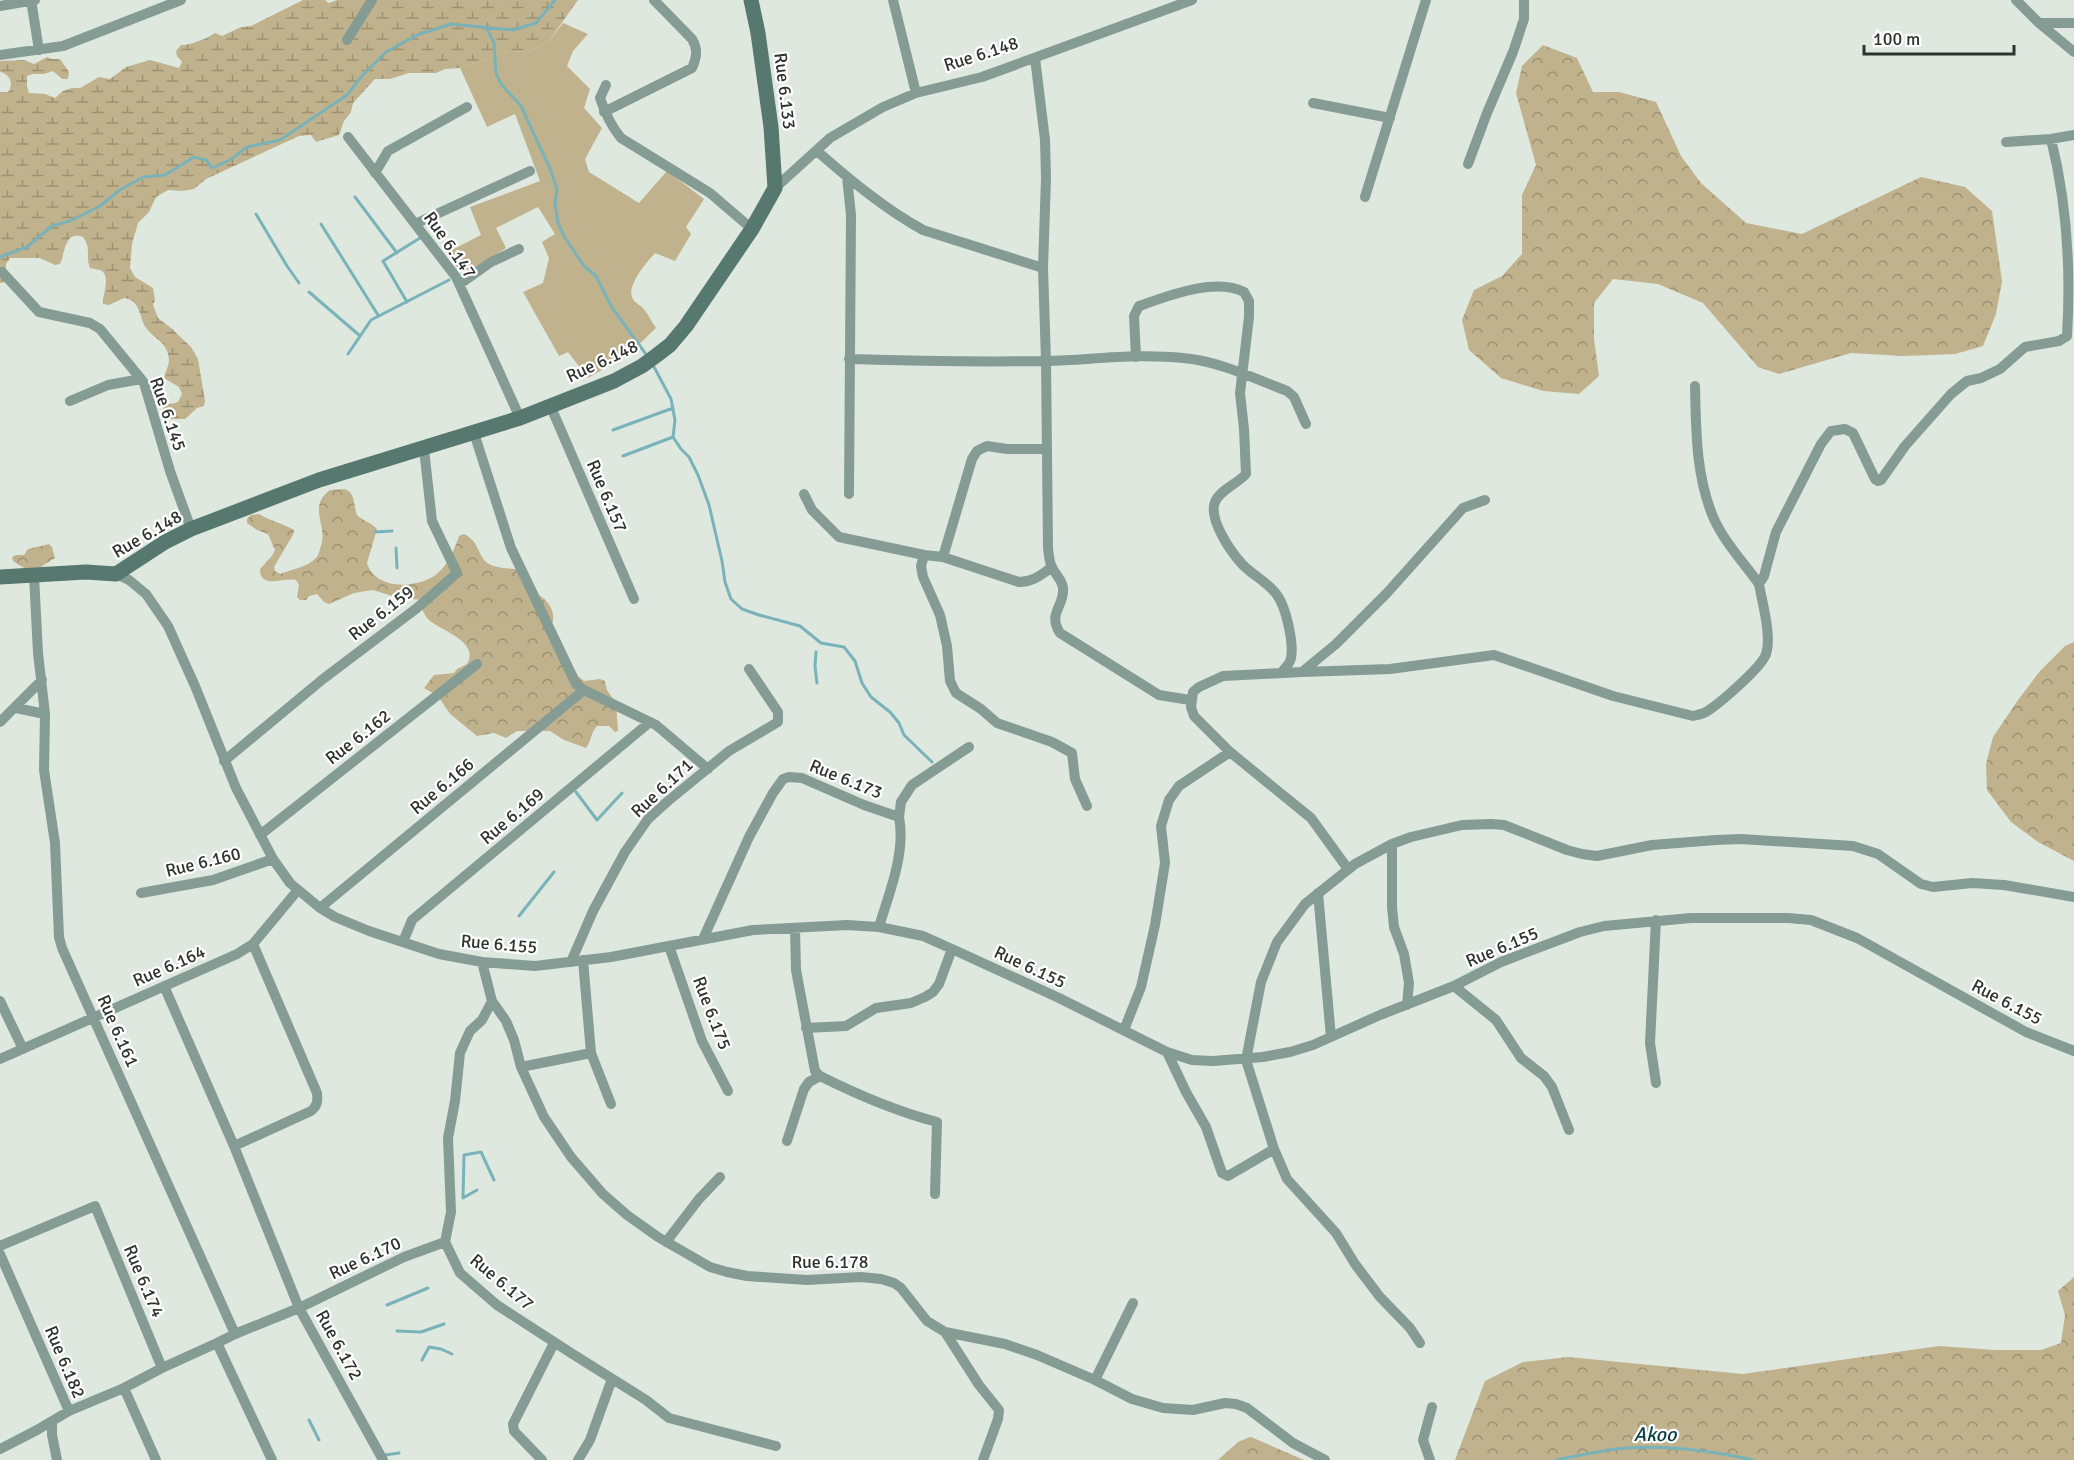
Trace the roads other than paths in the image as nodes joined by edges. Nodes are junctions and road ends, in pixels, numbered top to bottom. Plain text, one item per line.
1 (181, 0) edge
2 (372, 0) edge
3 (654, 0) edge
4 (751, 0) edge
5 (893, 0) edge
6 (1192, 0) edge
7 (1426, 0) edge
8 (1524, 0) edge
9 (2016, 0) edge
10 (32, 1) edge
11 (0, 6) edge
12 (2038, 23) junction
13 (2074, 23) edge
14 (347, 40) dead end
15 (39, 50) junction
16 (2074, 52) edge
17 (0, 54) edge
18 (1035, 58) junction
19 (606, 85) dead end
20 (916, 93) junction
21 (1313, 103) dead end
22 (467, 107) dead end
23 (604, 112) junction
24 (1390, 118) junction
25 (2074, 135) edge
26 (348, 137) dead end
27 (2051, 139) junction
28 (2006, 142) dead end
29 (817, 151) junction
30 (1468, 164) dead end
31 (530, 171) dead end
32 (375, 173) junction
33 (847, 177) junction
34 (775, 188) junction
35 (1365, 197) dead end
36 (415, 224) junction
37 (752, 228) junction
38 (2070, 244) edge
39 (519, 249) dead end
40 (1043, 268) junction
41 (2, 272) dead end
42 (460, 284) junction
43 (1136, 357) junction
44 (849, 359) junction
45 (1046, 361) junction
46 (1241, 373) junction
47 (141, 379) junction
48 (1695, 386) dead end
49 (70, 401) dead end
50 (550, 405) junction
51 (520, 418) junction
52 (1306, 424) dead end
53 (474, 433) junction
54 (1047, 448) junction
55 (424, 449) junction
56 (804, 494) dead end
57 (849, 494) dead end
58 (1485, 500) dead end
59 (191, 530) junction
60 (924, 555) junction
61 (943, 556) junction
62 (1052, 567) junction
63 (116, 574) junction
64 (34, 576) junction
65 (0, 577) edge
66 (1759, 584) junction
67 (634, 599) dead end
68 (477, 664) dead end
69 (748, 669) dead end
70 (1302, 672) junction
71 (1281, 673) junction
72 (42, 680) junction
73 (584, 690) junction
74 (1190, 700) junction
75 (16, 708) junction
76 (45, 714) junction
77 (0, 722) edge
78 (650, 722) junction
79 (969, 747) dead end
80 (1230, 752) junction
81 (224, 761) junction
82 (708, 769) junction
83 (1087, 806) dead end
84 (899, 817) junction
85 (260, 836) junction
86 (1392, 844) junction
87 (273, 859) junction
88 (1348, 869) junction
89 (297, 891) junction
90 (141, 893) dead end
91 (1318, 893) junction
92 (2074, 897) edge
93 (320, 908) junction
94 (1656, 920) junction
95 (879, 927) junction
96 (795, 928) junction
97 (703, 939) junction
98 (403, 942) junction
99 (254, 944) junction
100 (669, 946) junction
101 (952, 949) junction
102 (583, 960) junction
103 (482, 962) junction
104 (571, 962) junction
105 (164, 986) junction
106 (1454, 986) junction
107 (492, 1000) junction
108 (0, 1001) edge
109 (1407, 1005) junction
110 (94, 1017) junction
111 (806, 1028) junction
112 (1124, 1030) junction
113 (1331, 1037) junction
114 (23, 1049) junction
115 (1167, 1052) junction
116 (2074, 1052) edge
117 (591, 1053) junction
118 (0, 1059) edge
119 (1246, 1060) junction
120 (521, 1067) junction
121 (820, 1076) junction
122 (1656, 1083) dead end
123 (728, 1091) dead end
124 (611, 1104) dead end
125 (1569, 1130) dead end
126 (787, 1141) dead end
127 (234, 1146) junction
128 (1274, 1149) junction
129 (720, 1177) dead end
130 (935, 1194) dead end
131 (446, 1242) junction
132 (666, 1242) junction
133 (0, 1246) edge
134 (0, 1254) edge
135 (1133, 1303) dead end
136 (299, 1308) junction
137 (945, 1332) junction
138 (235, 1334) junction
139 (554, 1342) junction
140 (217, 1343) junction
141 (1420, 1343) dead end
142 (162, 1368) junction
143 (612, 1379) junction
144 (1095, 1380) junction
145 (124, 1388) junction
146 (1432, 1407) dead end
147 (69, 1411) junction
148 (52, 1422) junction
149 (776, 1446) dead end
150 (0, 1449) edge
151 (57, 1460) edge
152 (156, 1460) edge
153 (272, 1460) edge
154 (383, 1460) edge
155 (542, 1460) edge
156 (578, 1460) edge
157 (983, 1460) edge
158 (1325, 1460) edge
159 (1430, 1460) edge

1 - 15 street
2 - 14 street
3 - 23 street
4 - 34 street, Rue 6.133
5 - 20 street
6 - 18 street, Rue 6.148
7 - 24 street
8 - 30 street
9 - 12 street
10 - 11 street
10 - 15 street
12 - 13 street
12 - 16 street
15 - 17 street
18 - 20 street, Rue 6.148
18 - 40 street
19 - 23 street
20 - 29 street, Rue 6.148
21 - 24 street
22 - 32 street
23 - 37 street
24 - 35 street
25 - 27 street
26 - 32 street, Rue 6.147
27 - 28 street
27 - 38 street
29 - 33 street
29 - 34 street, Rue 6.148
31 - 36 street
32 - 36 street, Rue 6.147
33 - 40 street
33 - 44 street
34 - 37 street, Rue 6.148
36 - 42 street, Rue 6.147
37 - 50 street, Rue 6.148
38 - 66 street
39 - 42 street
40 - 45 street
41 - 47 street, Rue 6.145
42 - 51 street, Rue 6.147
43 - 45 street
43 - 46 street
43 - 46 street
44 - 45 street
44 - 57 street
45 - 54 street
46 - 52 street
46 - 71 street
47 - 49 street
47 - 59 street, Rue 6.145
48 - 66 street
50 - 51 street, Rue 6.148
50 - 67 street, Rue 6.157
51 - 53 street, Rue 6.148
53 - 55 street, Rue 6.148
53 - 73 street
54 - 61 street
54 - 62 street
55 - 59 street, Rue 6.148
55 - 81 street, Rue 6.159
56 - 60 street
58 - 70 street
59 - 63 street, Rue 6.148
60 - 61 street
60 - 83 street
61 - 62 street
62 - 74 street
63 - 64 street, Rue 6.148
63 - 81 street, Rue 6.155
64 - 65 street, Rue 6.148
64 - 72 street, Rue 6.161
66 - 70 street
68 - 85 street, Rue 6.162
69 - 82 street, Rue 6.171
70 - 71 street
71 - 74 street
72 - 75 street
72 - 76 street, Rue 6.161
73 - 78 street
73 - 93 street, Rue 6.166
74 - 80 street
75 - 76 street
75 - 77 street
76 - 110 street, Rue 6.161
78 - 82 street
78 - 98 street, Rue 6.169
79 - 84 street, Rue 6.173
80 - 88 street
80 - 112 street
81 - 85 street, Rue 6.155
82 - 104 street, Rue 6.171
84 - 95 street
84 - 97 street, Rue 6.173
85 - 87 street, Rue 6.155
86 - 88 street
86 - 92 street
86 - 109 street
87 - 89 street, Rue 6.155
87 - 90 street, Rue 6.160
88 - 91 street
89 - 93 street, Rue 6.155
89 - 99 street, Rue 6.164
91 - 113 street
91 - 119 street
93 - 98 street, Rue 6.155
94 - 106 street, Rue 6.155
94 - 116 street, Rue 6.155
94 - 122 street
95 - 96 street, Rue 6.155
95 - 101 street, Rue 6.155
96 - 97 street, Rue 6.155
96 - 111 street
97 - 100 street, Rue 6.155
98 - 103 street, Rue 6.155
99 - 105 street, Rue 6.164
99 - 127 street
100 - 102 street, Rue 6.155
100 - 123 street, Rue 6.175
101 - 111 street
101 - 112 street, Rue 6.155
102 - 104 street, Rue 6.155
102 - 117 street
103 - 104 street, Rue 6.155
103 - 107 street
105 - 110 street, Rue 6.164
105 - 127 street
106 - 109 street, Rue 6.155
106 - 125 street
107 - 120 street, Rue 6.178
107 - 131 street
108 - 114 street
109 - 113 street, Rue 6.155
110 - 114 street, Rue 6.164
110 - 138 street, Rue 6.161
111 - 121 street
112 - 115 street, Rue 6.155
113 - 119 street, Rue 6.155
114 - 118 street, Rue 6.164
115 - 119 street, Rue 6.155
115 - 128 street
117 - 120 street
117 - 124 street
119 - 128 street
120 - 132 street, Rue 6.178
121 - 126 street
121 - 130 street
127 - 136 street
128 - 141 street
129 - 132 street
131 - 136 street, Rue 6.170
131 - 139 street, Rue 6.177
132 - 137 street, Rue 6.178
133 - 142 street, Rue 6.174
134 - 147 street, Rue 6.182
135 - 144 street
136 - 138 street, Rue 6.172
136 - 154 street, Rue 6.172
137 - 144 street, Rue 6.178
137 - 157 street
138 - 140 street
139 - 143 street, Rue 6.177
139 - 155 street
140 - 142 street
140 - 153 street
142 - 145 street
143 - 149 street, Rue 6.177
143 - 156 street
144 - 158 street, Rue 6.178
145 - 147 street
145 - 152 street
146 - 159 street
147 - 148 street, Rue 6.182
148 - 150 street, Rue 6.182
148 - 151 street

